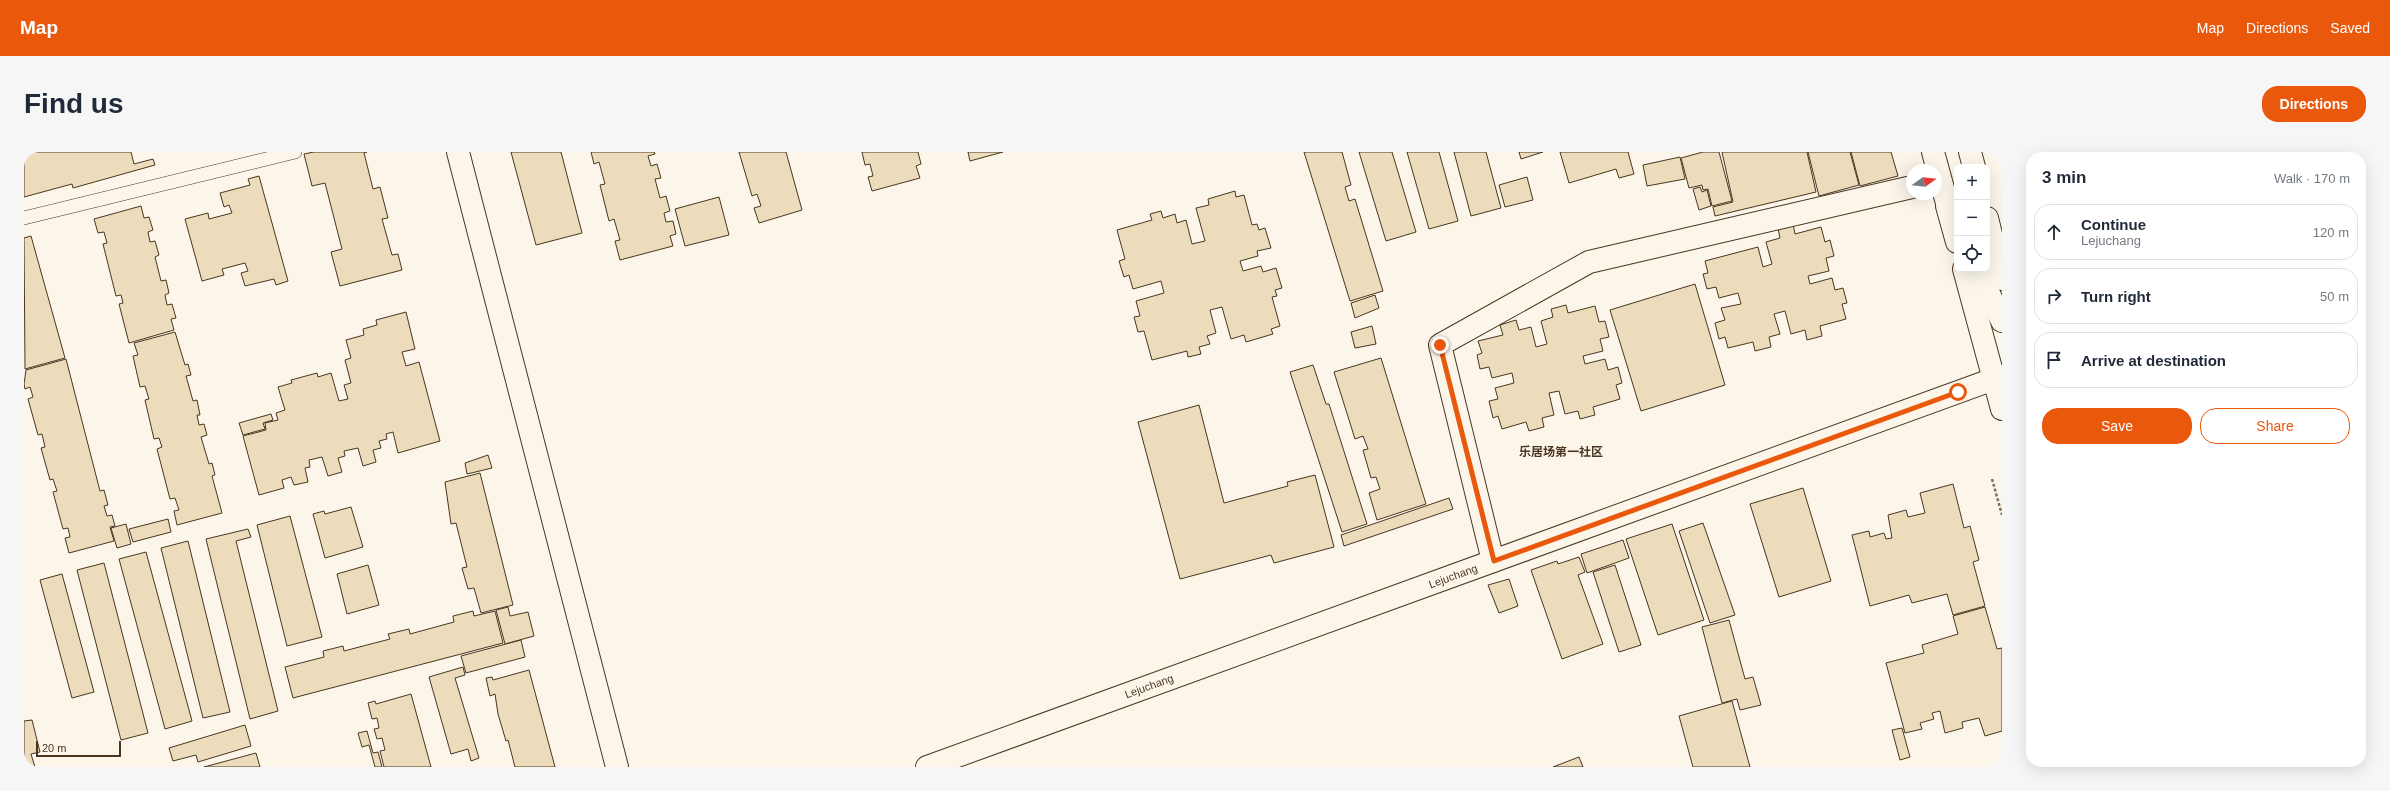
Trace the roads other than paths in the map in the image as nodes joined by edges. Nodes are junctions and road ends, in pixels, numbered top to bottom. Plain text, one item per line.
1 (295, 152) edge
2 (458, 152) edge
3 (1933, 152) edge
4 (1970, 152) edge
5 (1935, 164) edge
6 (1973, 164) edge
7 (1906, 188) edge
8 (1942, 191) edge
9 (1947, 203) junction
10 (24, 218) edge
11 (1954, 218) edge
12 (1990, 230) edge
13 (1955, 236) edge
14 (1965, 272) edge
15 (1979, 272) edge
16 (2002, 279) edge
17 (2002, 321) edge
18 (1998, 378) edge
19 (2002, 409) edge
20 (1494, 561) junction
21 (617, 767) edge
22 (927, 767) edge

1 - 10 lane
2 - 21 street
3 - 5 street
4 - 6 street
7 - 20 street
8 - 9 street
9 - 11 street
9 - 13 street
12 - 16 street
14 - 18 street
15 - 17 street
18 - 19 street
18 - 20 street, Lejuchang
20 - 22 street, Lejuchang

